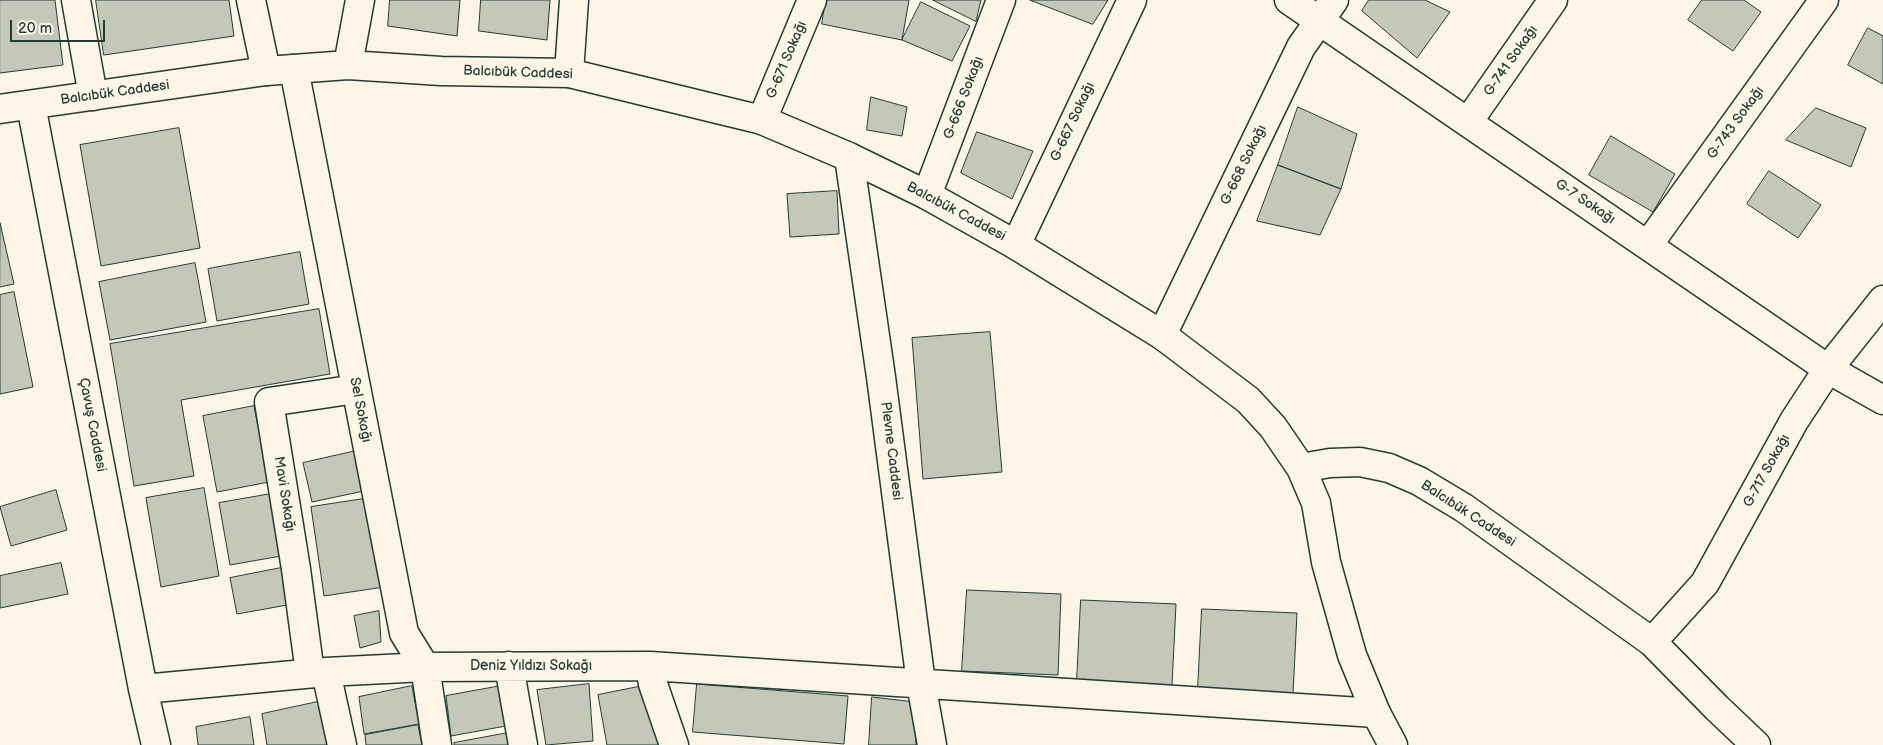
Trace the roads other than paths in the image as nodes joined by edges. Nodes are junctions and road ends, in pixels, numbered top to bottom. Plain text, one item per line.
1 (76, 0) edge
2 (251, 0) edge
3 (360, 0) edge
4 (574, 0) edge
5 (812, 0) edge
6 (1001, 0) edge
7 (1132, 0) edge
8 (1289, 0) edge
9 (1553, 0) edge
10 (1824, 0) edge
11 (1327, 10) edge
12 (348, 65) junction
13 (294, 69) junction
14 (266, 71) junction
15 (569, 73) junction
16 (93, 96) junction
17 (31, 105) junction
18 (0, 109) edge
19 (762, 120) junction
20 (1468, 122) junction
21 (849, 157) junction
22 (927, 195) junction
23 (1016, 245) junction
24 (1648, 245) junction
25 (1883, 300) edge
26 (1162, 334) junction
27 (1828, 368) junction
28 (356, 389) junction
29 (1883, 400) edge
30 (1301, 468) junction
31 (1652, 642) junction
32 (509, 666) junction
33 (650, 666) junction
34 (425, 667) junction
35 (318, 673) junction
36 (921, 683) junction
37 (142, 689) junction
38 (1376, 712) junction
39 (156, 745) edge
40 (342, 745) edge
41 (437, 745) edge
42 (523, 745) edge
43 (674, 745) edge
44 (932, 745) edge
45 (1393, 745) edge
46 (1756, 745) edge

1 - 16 street
2 - 14 street
3 - 12 street
4 - 15 street
5 - 19 street, G-671 Sokağı
6 - 22 street, G-666 Sokağı
7 - 23 street, G-667 Sokağı
8 - 11 street, G-7 Sokağı
9 - 20 street, G-741 Sokağı
10 - 24 street, G-743 Sokağı
11 - 20 street, G-7 Sokağı
11 - 26 street, G-668 Sokağı
12 - 13 street, Balcıbük Caddesi
12 - 15 street, Balcıbük Caddesi
13 - 14 street, Balcıbük Caddesi
13 - 28 street, Sel Sokağı
14 - 16 street, Balcıbük Caddesi
15 - 19 street, Balcıbük Caddesi
16 - 17 street, Balcıbük Caddesi
17 - 18 street, Balcıbük Caddesi
17 - 37 street, Çavuş Caddesi
19 - 21 street, Balcıbük Caddesi
20 - 24 street, G-7 Sokağı
21 - 22 street, Balcıbük Caddesi
21 - 36 street, Plevne Caddesi
22 - 23 street, Balcıbük Caddesi
23 - 26 street, Balcıbük Caddesi
24 - 27 street, G-7 Sokağı
25 - 27 street, G-717 Sokağı
26 - 30 street, Balcıbük Caddesi
27 - 29 street, G-7 Sokağı
27 - 31 street, G-717 Sokağı
28 - 34 street, Sel Sokağı
28 - 35 street, Mavi Sokağı
30 - 31 street, Balcıbük Caddesi
30 - 38 street
31 - 46 street, Balcıbük Caddesi
32 - 33 street, Deniz Yıldızı Sokağı
32 - 34 street, Deniz Yıldızı Sokağı
32 - 42 street
33 - 36 street, Deniz Yıldızı Sokağı
33 - 43 street
34 - 35 street, Deniz Yıldızı Sokağı
34 - 41 street, Sel Sokağı
35 - 37 street, Deniz Yıldızı Sokağı
35 - 40 street
36 - 38 street, Deniz Yıldızı Sokağı
36 - 44 street, Plevne Caddesi
37 - 39 street, Çavuş Caddesi
38 - 45 street

